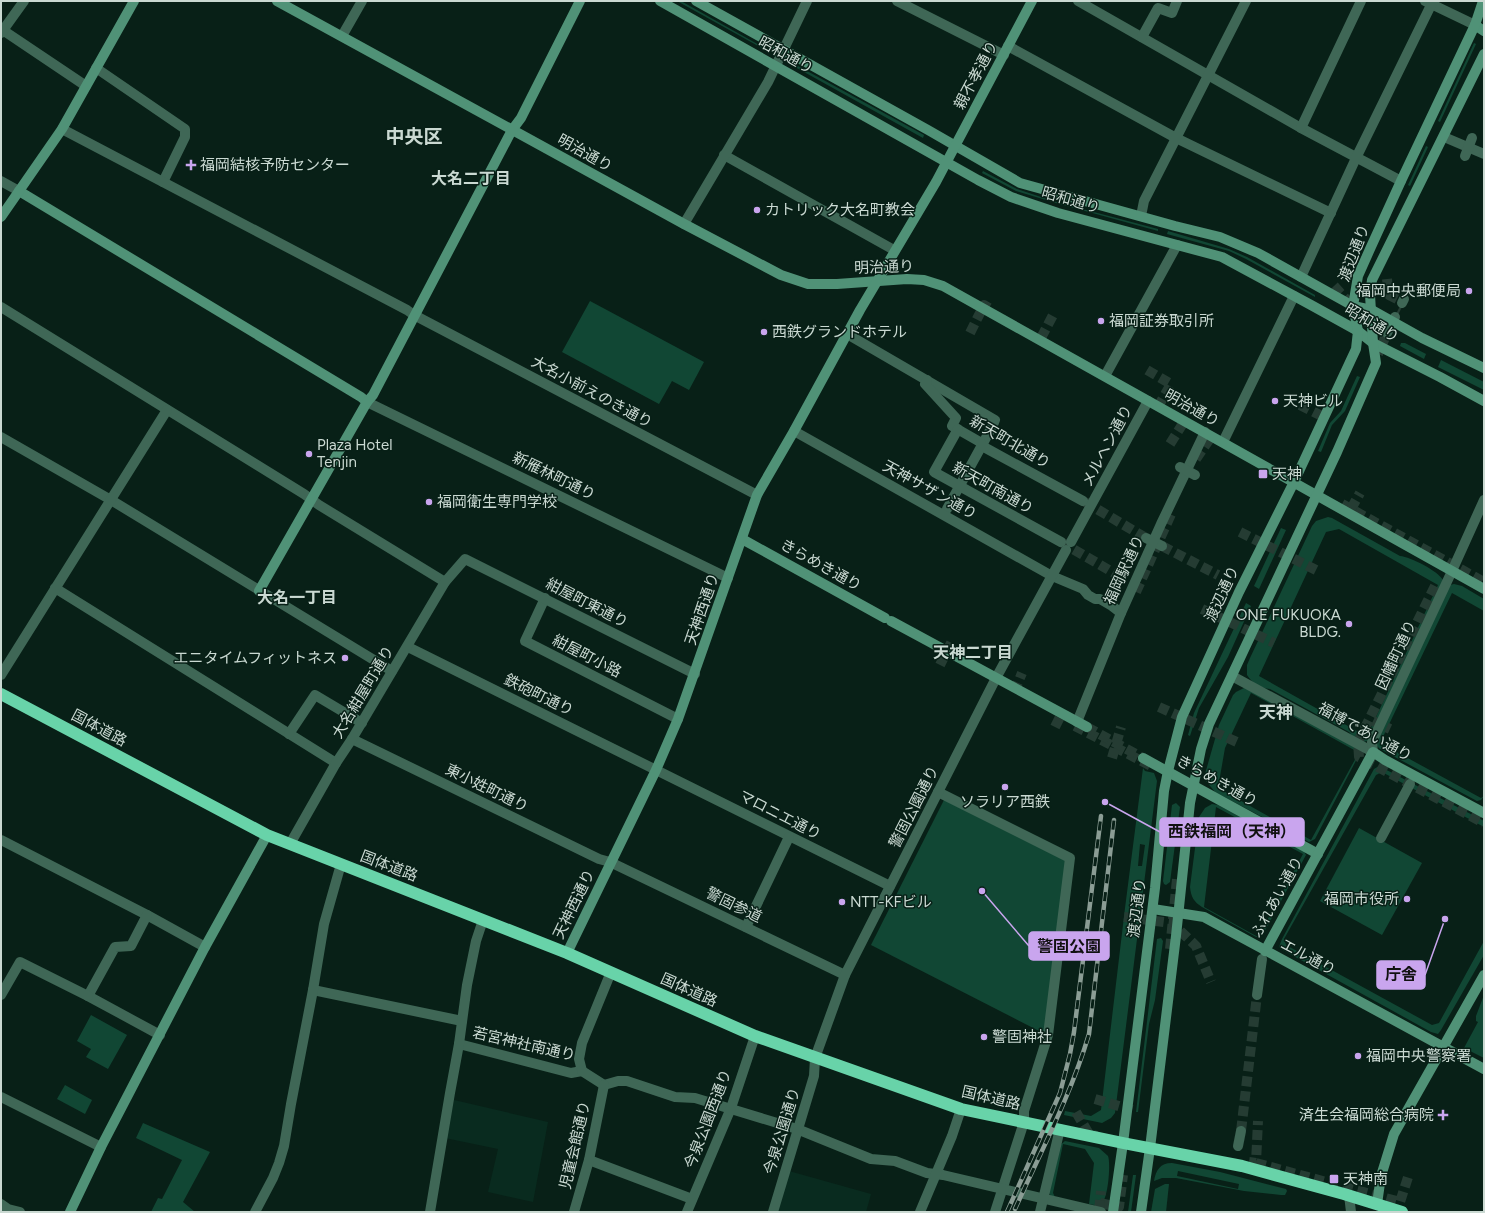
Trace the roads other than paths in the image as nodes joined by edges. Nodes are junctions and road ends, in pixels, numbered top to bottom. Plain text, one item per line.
1 (24, 1) edge
2 (134, 1) edge
3 (277, 1) edge
4 (362, 1) edge
5 (580, 1) edge
6 (660, 1) edge
7 (696, 1) edge
8 (807, 1) edge
9 (897, 1) edge
10 (1032, 1) edge
11 (1078, 1) edge
12 (1178, 1) edge
13 (1246, 1) edge
14 (1361, 1) edge
15 (1484, 1) edge
16 (1430, 2) edge
17 (1481, 27) edge
18 (2, 31) edge
19 (342, 36) junction
20 (1142, 37) junction
21 (784, 49) junction
22 (1006, 50) junction
23 (1484, 54) edge
24 (776, 66) junction
25 (96, 68) junction
26 (1208, 75) junction
27 (86, 86) junction
28 (1301, 128) junction
29 (62, 129) junction
30 (512, 130) junction
31 (1444, 137) junction
32 (1176, 138) junction
33 (1472, 138) dead end
34 (955, 146) junction
35 (1484, 154) edge
36 (724, 155) junction
37 (1465, 156) dead end
38 (1356, 158) junction
39 (947, 162) junction
40 (1, 181) edge
41 (1401, 181) junction
42 (163, 182) junction
43 (19, 191) junction
44 (1331, 213) junction
45 (1141, 216) junction
46 (1, 217) edge
47 (684, 224) junction
48 (1177, 245) junction
49 (894, 250) junction
50 (1301, 277) junction
51 (877, 281) junction
52 (1294, 296) junction
53 (1353, 306) junction
54 (1, 307) edge
55 (1398, 309) dead end
56 (1372, 310) junction
57 (414, 315) junction
58 (1358, 331) junction
59 (1387, 333) dead end
60 (847, 334) junction
61 (1373, 343) junction
62 (1484, 368) edge
63 (1105, 376) junction
64 (927, 380) junction
65 (1148, 401) junction
66 (1484, 401) edge
67 (367, 402) junction
68 (167, 410) junction
69 (958, 429) junction
70 (794, 431) junction
71 (1205, 432) junction
72 (1, 437) edge
73 (1223, 442) junction
74 (982, 446) junction
75 (1180, 467) dead end
76 (1195, 475) dead end
77 (1294, 482) junction
78 (960, 486) junction
79 (756, 496) junction
80 (1317, 496) junction
81 (111, 500) junction
82 (312, 500) junction
83 (1484, 500) edge
84 (1087, 504) junction
85 (947, 509) dead end
86 (742, 539) junction
87 (1066, 544) junction
88 (465, 559) joint
89 (1452, 571) junction
90 (1052, 576) junction
91 (728, 578) junction
92 (445, 582) junction
93 (55, 588) junction
94 (1484, 589) edge
95 (259, 591) junction
96 (544, 598) junction
97 (1121, 613) junction
98 (408, 647) junction
99 (392, 671) junction
100 (695, 674) junction
101 (1, 675) edge
102 (1232, 676) junction
103 (996, 678) junction
104 (1, 694) edge
105 (678, 718) junction
106 (1077, 722) junction
107 (362, 723) junction
108 (1087, 727) tunnel mouth
109 (289, 734) junction
110 (352, 739) junction
111 (1373, 752) junction
112 (1144, 758) tunnel mouth
113 (336, 764) junction
114 (656, 770) junction
115 (1168, 771) junction
116 (1410, 784) dead end
117 (1193, 785) junction
118 (938, 792) junction
119 (1483, 811) edge
120 (266, 835) junction
121 (789, 837) junction
122 (1381, 838) dead end
123 (1, 840) edge
124 (290, 844) junction
125 (1318, 854) junction
126 (610, 862) junction
127 (341, 864) junction
128 (890, 886) junction
129 (1153, 909) junction
130 (1178, 913) junction
131 (147, 915) junction
132 (483, 920) junction
133 (746, 927) junction
134 (205, 947) junction
135 (567, 953) junction
136 (1263, 955) junction
137 (611, 972) junction
138 (845, 974) junction
139 (1484, 975) edge
140 (313, 990) junction
141 (1, 995) edge
142 (1257, 995) tunnel mouth
143 (88, 996) junction
144 (462, 1021) junction
145 (160, 1034) junction
146 (755, 1036) junction
147 (460, 1044) junction
148 (1444, 1048) junction
149 (815, 1058) junction
150 (1484, 1069) edge
151 (582, 1071) junction
152 (604, 1085) junction
153 (1, 1097) edge
154 (731, 1108) junction
155 (961, 1109) junction
156 (1024, 1122) junction
157 (797, 1129) junction
158 (1060, 1129) junction
159 (1241, 1131) tunnel mouth
160 (1123, 1143) junction
161 (1238, 1146) dead end
162 (101, 1147) junction
163 (1150, 1148) junction
164 (589, 1160) junction
165 (935, 1175) junction
166 (1004, 1189) junction
167 (1349, 1195) junction
168 (1044, 1198) junction
169 (692, 1199) junction
170 (1, 1204) edge
171 (1377, 1204) junction
172 (20, 1212) edge
173 (70, 1212) edge
174 (256, 1212) edge
175 (430, 1212) edge
176 (574, 1212) edge
177 (686, 1212) edge
178 (773, 1212) edge
179 (920, 1212) edge
180 (995, 1212) edge
181 (1040, 1212) edge
182 (1101, 1212) tunnel mouth
183 (1113, 1212) edge
184 (1141, 1212) edge
185 (1351, 1212) edge
186 (1402, 1212) edge

1 - 18 street
2 - 25 street
3 - 19 street, 明治通り
4 - 19 street
5 - 30 street
6 - 24 street, 昭和通り
7 - 21 street, 昭和通り
8 - 21 street
9 - 22 street
10 - 22 street, 親不孝通り
11 - 20 street
12 - 20 street
13 - 26 street
14 - 28 street
15 - 17 street, 渡辺通り
16 - 17 street
16 - 38 street
17 - 41 street, 渡辺通り
18 - 27 street
19 - 30 street, 明治通り
20 - 26 street
21 - 24 street
21 - 34 street, 昭和通り
22 - 32 street
22 - 34 street, 親不孝通り
23 - 31 street, 渡辺通り
24 - 36 street
24 - 39 street, 昭和通り
25 - 27 street
25 - 42 street
26 - 28 street
26 - 32 street
27 - 29 street
28 - 38 street
29 - 42 street, 大名小前えのき通り
29 - 43 street
30 - 47 street, 明治通り
30 - 57 street
31 - 35 street
31 - 56 street, 渡辺通り
32 - 44 street
32 - 45 street
33 - 37 street, bridge
34 - 39 street, 親不孝通り
34 - 45 street, 昭和通り
36 - 47 street
36 - 49 street
38 - 41 street
38 - 44 street
39 - 48 street, 昭和通り
39 - 49 street, 親不孝通り
40 - 43 street
41 - 53 street, 渡辺通り
42 - 57 street, 大名小前えのき通り
43 - 46 street
43 - 67 street
44 - 50 street
45 - 50 street, 昭和通り
47 - 51 street, 明治通り
48 - 52 street, 昭和通り
48 - 63 street
49 - 51 street, 天神西通り
50 - 53 street, 昭和通り
51 - 60 street, 天神西通り
51 - 63 street, 明治通り
52 - 58 street, 昭和通り
52 - 73 street
53 - 56 street, 昭和通り
53 - 58 street, 渡辺通り
54 - 68 street
55 - 59 street
56 - 61 street, 渡辺通り
56 - 62 street, 昭和通り
57 - 67 street
57 - 79 street, 大名小前えのき通り
58 - 61 street, 昭和通り
58 - 77 street, 渡辺通り
60 - 64 street
60 - 70 street, 天神西通り
61 - 66 street, 昭和通り
61 - 80 street, 渡辺通り
63 - 65 street, 明治通り
64 - 69 street, 新天町北通り
64 - 74 street
65 - 71 street, 明治通り
65 - 84 street, メルヘン通り
67 - 82 street
67 - 91 street, 新雁林町通り
68 - 81 street
68 - 82 street
69 - 74 street, 新天町北通り
69 - 78 street, 新天町南通り
70 - 79 street, 天神西通り
70 - 90 street, 天神サザン通り
71 - 73 street, 明治通り
71 - 97 street, 福岡駅通り
72 - 81 street
73 - 77 street, 明治通り
74 - 78 street
74 - 84 street, 新天町北通り
75 - 76 street, bridge
77 - 80 street, 明治通り
77 - 115 street, 渡辺通り
78 - 85 street
78 - 87 street, 新天町南通り
79 - 86 street, 天神西通り
80 - 89 street, 明治通り
80 - 102 street, 渡辺通り
81 - 93 street
81 - 95 street
82 - 92 street
82 - 95 street
83 - 89 street, 因幡町通り
84 - 87 street, メルヘン通り
86 - 91 street, 天神西通り
86 - 103 street, きらめき通り
87 - 90 street, 警固公園通り
88 - 92 street, 大名紺屋町通り
88 - 96 street, 紺屋町東通り
89 - 94 street, 明治通り
89 - 111 street, 因幡町通り
90 - 97 street, 天神サザン通り
90 - 103 street, 警固公園通り
91 - 100 street, 天神西通り
92 - 98 street, 大名紺屋町通り
93 - 101 street
93 - 109 street
95 - 99 street
96 - 100 street, 紺屋町東通り
96 - 105 street, 紺屋町小路
97 - 106 street, 福岡駅通り
98 - 99 street, 大名紺屋町通り
98 - 114 street, 鉄砲町通り
99 - 107 street, 大名紺屋町通り
100 - 105 street, 天神西通り
102 - 111 street, 福博であい通り
102 - 117 street, 渡辺通り
103 - 106 street, きらめき通り
103 - 118 street, 警固公園通り
104 - 120 highway, 国体道路
105 - 114 street, 天神西通り
106 - 108 street, きらめき通り
107 - 109 street
107 - 110 street, 大名紺屋町通り
109 - 113 street
110 - 113 street, 大名紺屋町通り
110 - 126 street, 東小姓町通り
111 - 119 street, 福博であい通り
111 - 125 street, ふれあい通り
112 - 115 street, きらめき通り
113 - 124 street, 大名紺屋町通り
114 - 121 street, マロニエ通り
114 - 126 street, 天神西通り
115 - 117 street, きらめき通り
115 - 129 street, 渡辺通り
116 - 122 street
117 - 125 street, きらめき通り
117 - 130 street, 渡辺通り
118 - 128 street, 警固公園通り
118 - 156 street
120 - 124 highway, 国体道路
120 - 134 street
121 - 128 street, マロニエ通り
121 - 133 street
123 - 131 street
124 - 127 highway, 国体道路
125 - 136 street, ふれあい通り
126 - 133 street, 警固参道
126 - 135 street, 天神西通り
127 - 132 highway, 国体道路
127 - 140 street
128 - 138 street, 警固公園通り
129 - 130 street, エル通り
129 - 160 street, 渡辺通り
130 - 136 street, エル通り
130 - 163 street, 渡辺通り
131 - 134 street
131 - 143 street
132 - 135 highway, 国体道路
132 - 144 street
133 - 138 street, 警固参道
134 - 145 street
135 - 137 highway, 国体道路
136 - 142 street
136 - 148 street, エル通り
137 - 146 highway, 国体道路
137 - 151 street
138 - 149 street, 警固公園通り
139 - 148 street
140 - 144 street
140 - 174 street
141 - 143 street
143 - 145 street
144 - 147 street
145 - 162 street
146 - 149 highway, 国体道路
146 - 154 street, 今泉公園西通り
147 - 151 street, 若宮神社南通り
147 - 175 street
148 - 150 street, エル通り
148 - 171 street
149 - 155 highway, 国体道路
149 - 157 street, 今泉公園通り
151 - 152 street
152 - 154 street
152 - 164 street, 児童会館通り
153 - 162 street
154 - 157 street
154 - 169 street, 今泉公園西通り
155 - 156 highway, 国体道路
155 - 165 street
156 - 158 highway, 国体道路
156 - 166 street
157 - 165 street
157 - 178 street, 今泉公園通り
158 - 160 highway, 国体道路
158 - 168 street
159 - 161 street
160 - 163 highway, 国体道路
160 - 183 street, 渡辺通り
162 - 173 street
163 - 167 highway, 国体道路
163 - 184 street, 渡辺通り
164 - 169 street
164 - 176 street, 児童会館通り
165 - 166 street
165 - 179 street
166 - 168 street
166 - 180 street
167 - 171 highway, 国体道路
167 - 185 street
168 - 181 street
168 - 182 street
169 - 177 street, 今泉公園西通り
170 - 172 street
171 - 186 highway, 国体道路

